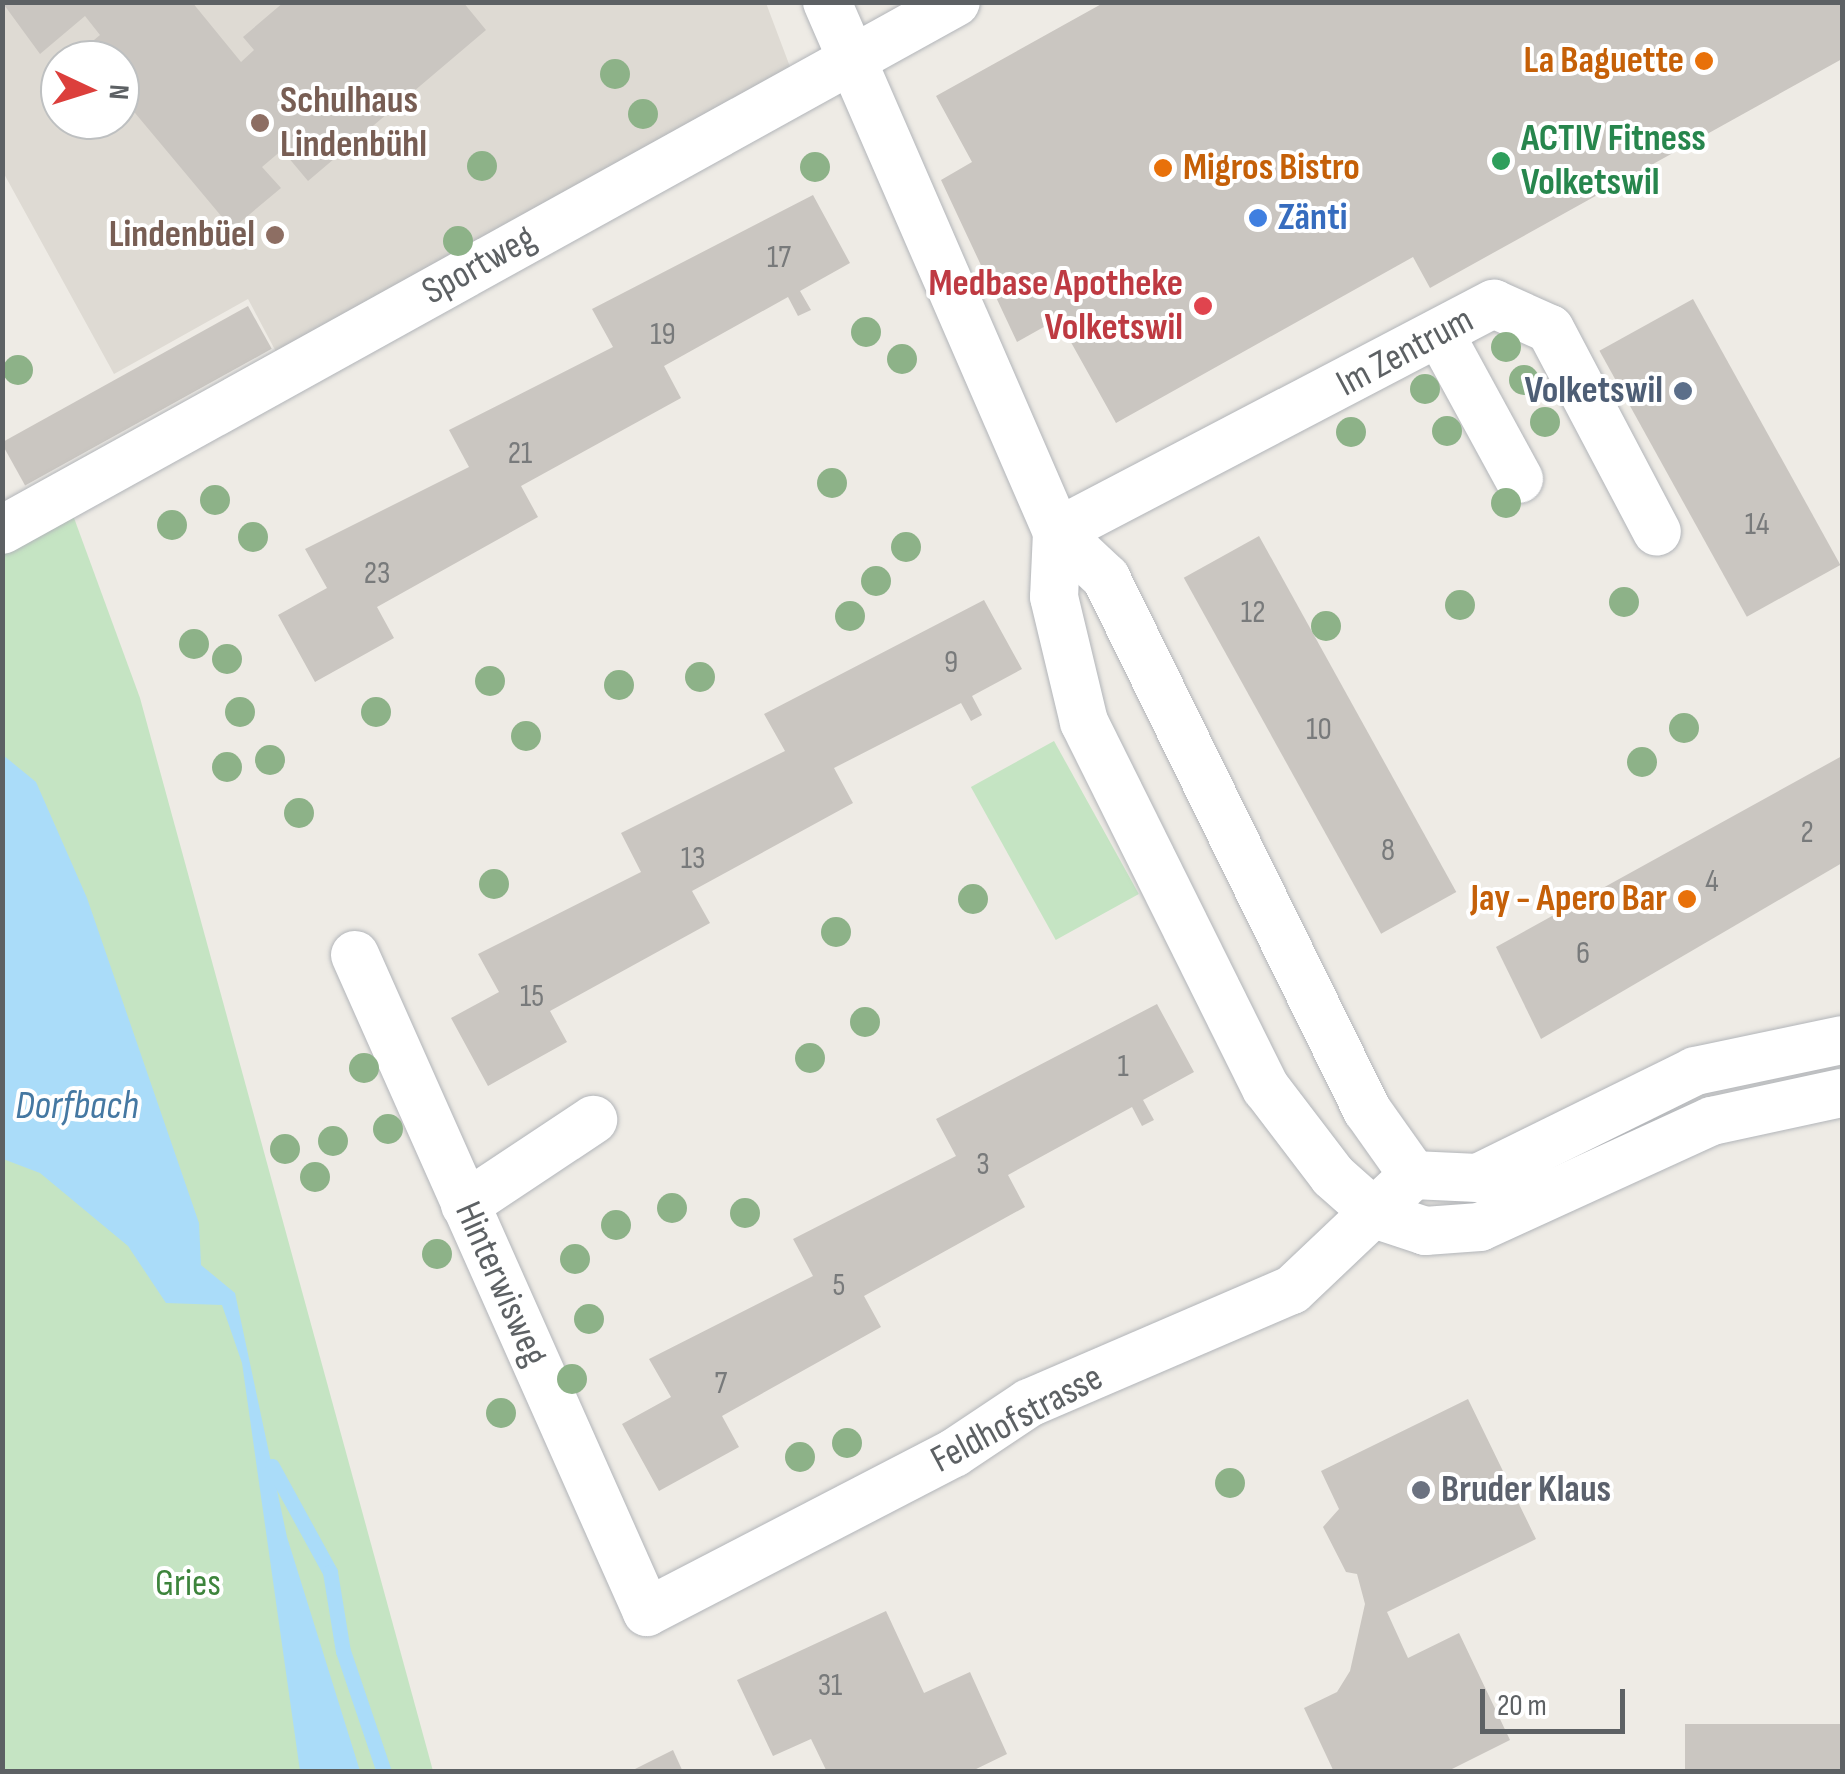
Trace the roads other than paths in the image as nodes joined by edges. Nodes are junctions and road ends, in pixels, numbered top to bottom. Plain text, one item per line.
1 (827, 2) edge
2 (956, 2) edge
3 (850, 61) junction
4 (1440, 334) junction
5 (1520, 479) dead end
6 (2, 530) edge
7 (1057, 532) junction
8 (1657, 532) dead end
9 (354, 955) dead end
10 (1842, 1040) edge
11 (1842, 1093) edge
12 (593, 1120) dead end
13 (1414, 1175) junction
14 (466, 1205) junction
15 (1377, 1215) junction
16 (647, 1612) joint

1 - 3 street
2 - 3 street, Sportweg
3 - 6 street, Sportweg
3 - 7 street
4 - 5 street
4 - 7 street, Im Zentrum
4 - 8 street, Im Zentrum
7 - 13 street
7 - 15 street
9 - 14 street, Hinterwisweg
10 - 13 street
11 - 15 street
12 - 14 street
13 - 15 street, Feldhofstrasse
14 - 16 street, Hinterwisweg
15 - 16 street, Feldhofstrasse

